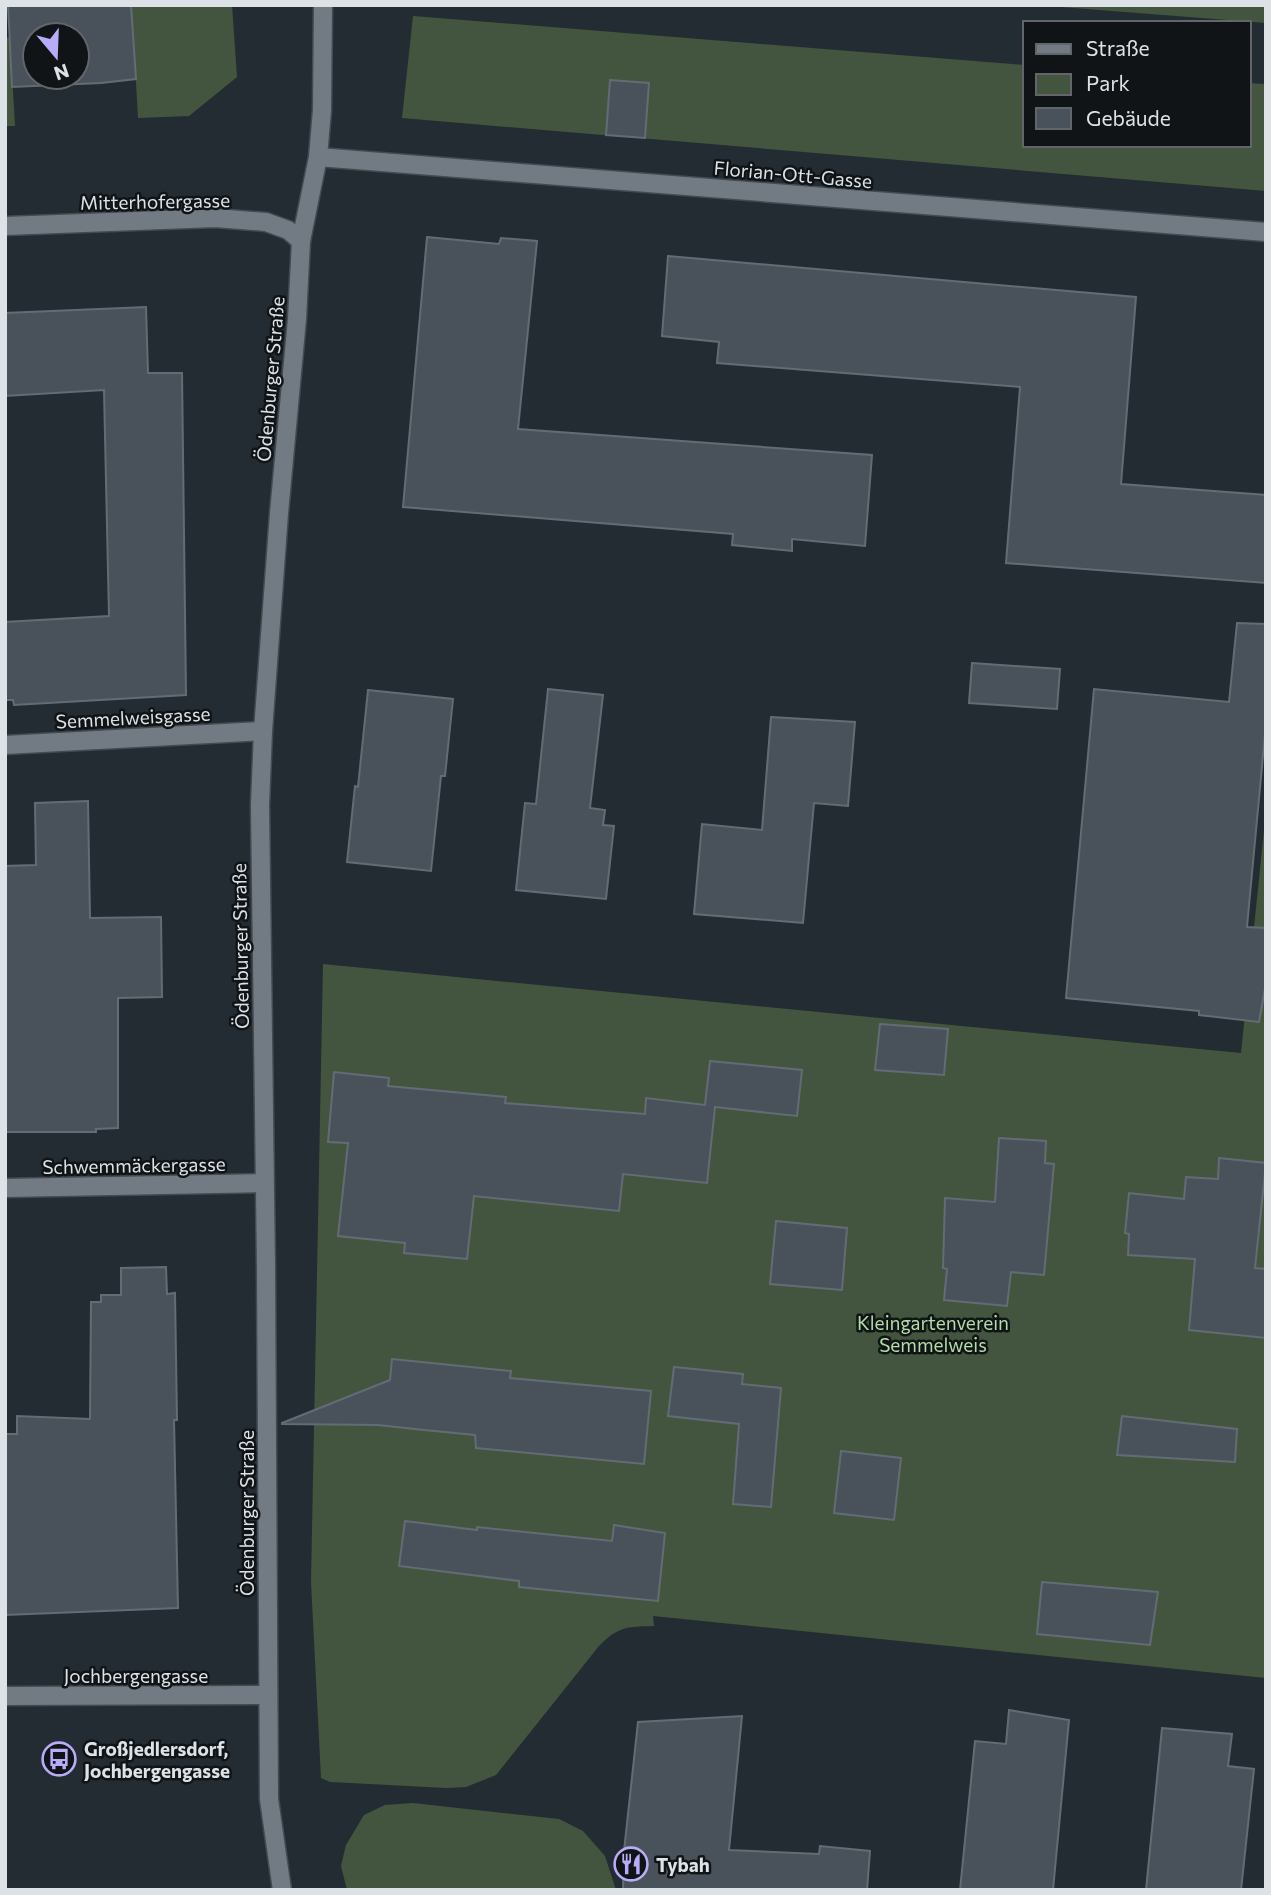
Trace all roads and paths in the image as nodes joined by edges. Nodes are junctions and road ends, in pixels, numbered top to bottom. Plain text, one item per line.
1 (323, 5) edge
2 (318, 157) junction
3 (5, 226) edge
4 (1266, 232) edge
5 (301, 241) junction
6 (263, 731) junction
7 (5, 745) edge
8 (264, 1183) junction
9 (5, 1188) edge
10 (268, 1695) junction
11 (5, 1696) edge
12 (282, 1890) edge

1 - 2 street, Ödenburger Straße
2 - 4 street, Florian-Ott-Gasse
2 - 5 street, Ödenburger Straße
3 - 5 street, Mitterhofergasse
5 - 6 street, Ödenburger Straße
6 - 7 street, Semmelweisgasse
6 - 8 street, Ödenburger Straße
8 - 9 street, Schwemmäckergasse
8 - 10 street, Ödenburger Straße
10 - 11 street, Jochbergengasse
10 - 12 street, Ödenburger Straße

